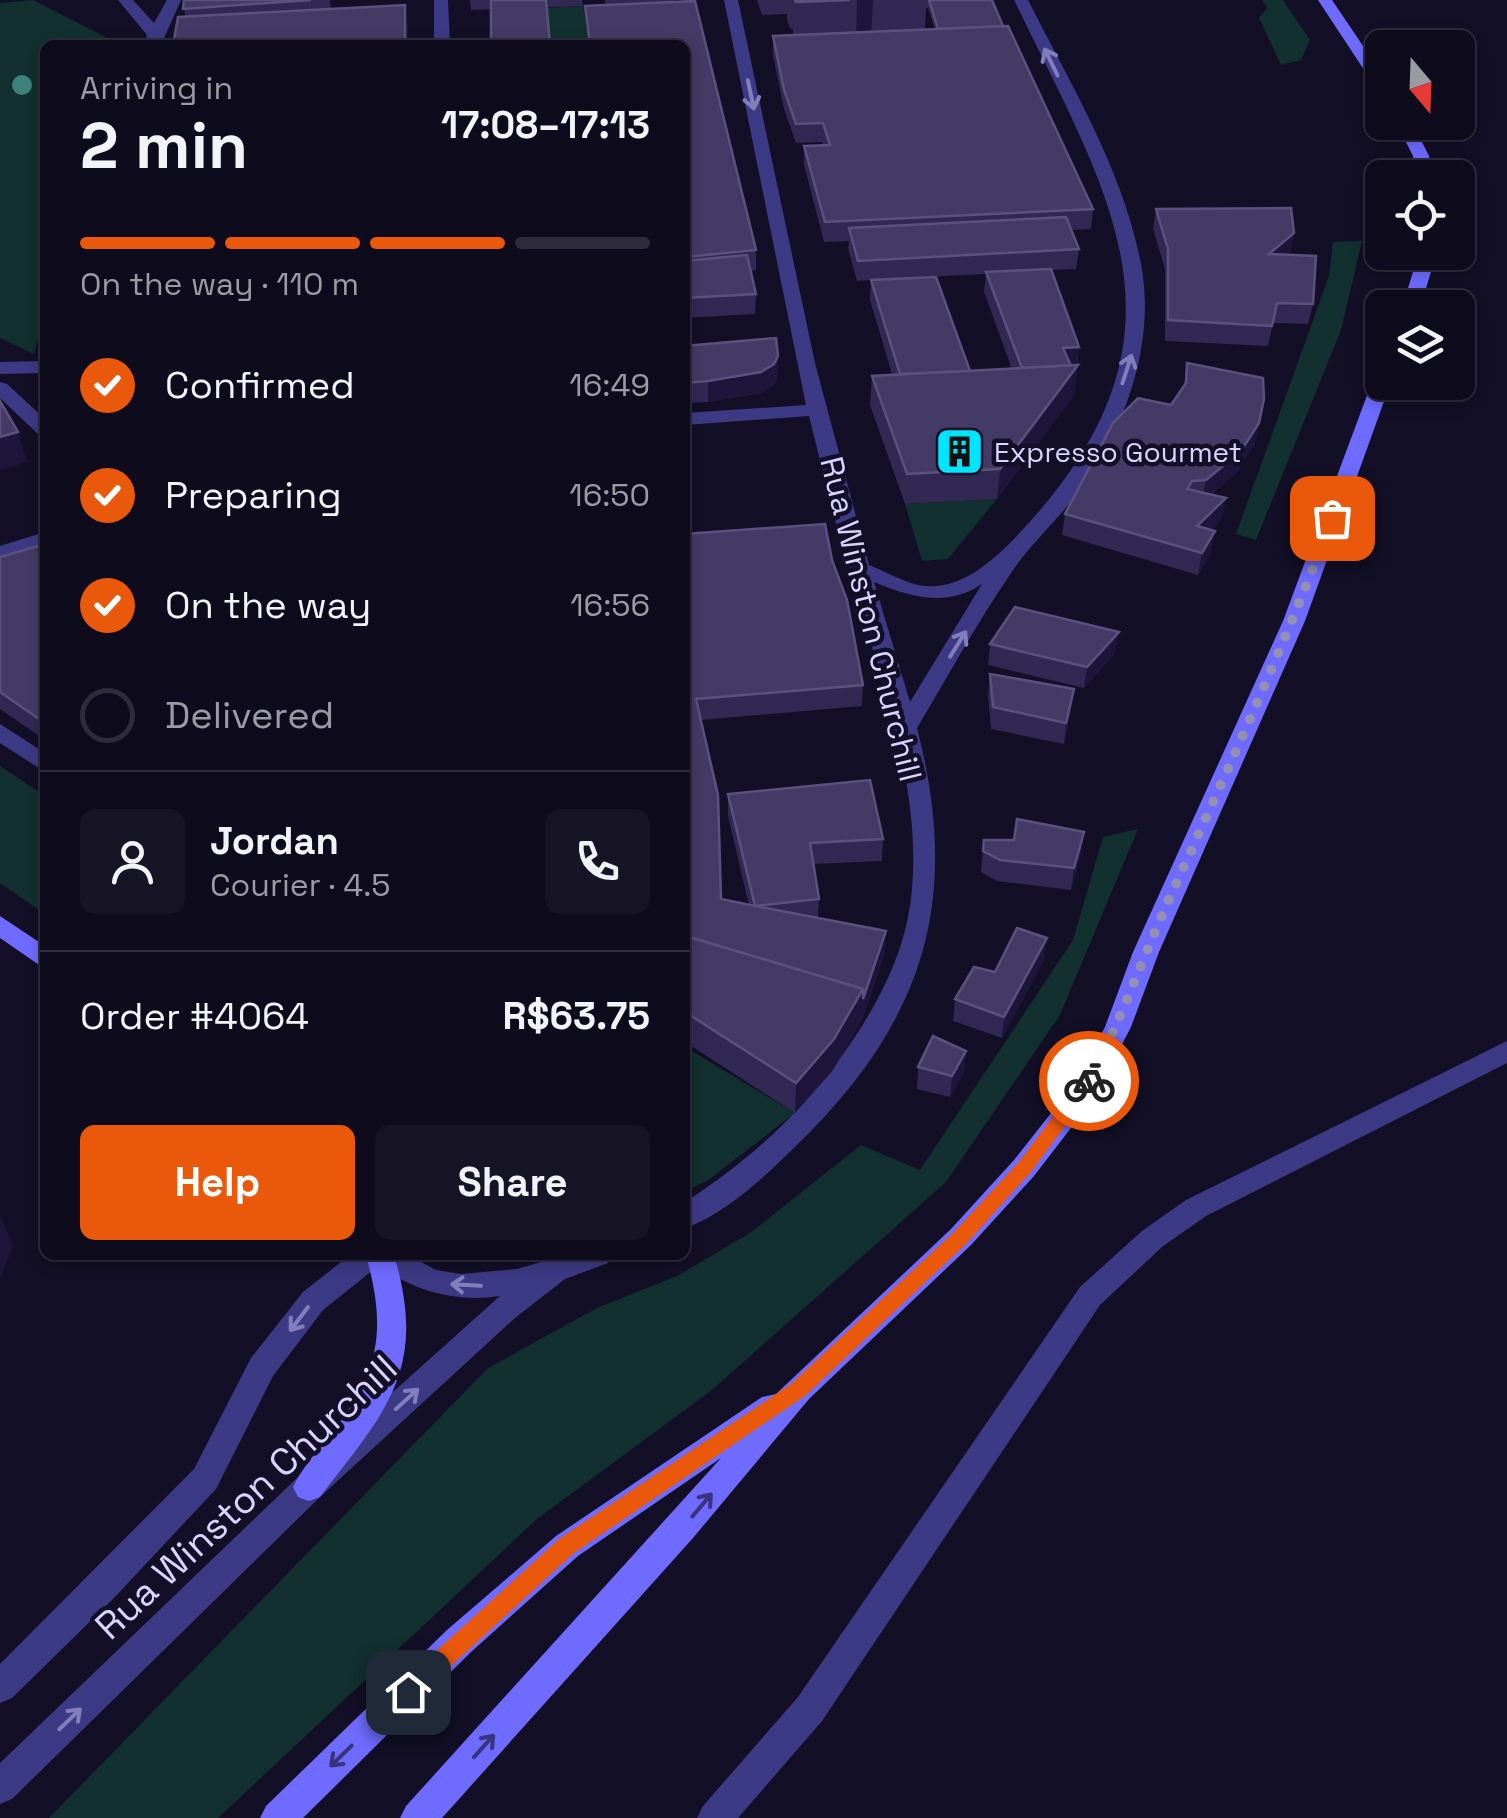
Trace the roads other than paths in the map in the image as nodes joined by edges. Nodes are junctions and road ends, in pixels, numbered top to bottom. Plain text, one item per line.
1 (125, 0) edge
2 (174, 0) edge
3 (442, 0) edge
4 (730, 0) edge
5 (1021, 0) edge
6 (1325, 0) edge
7 (154, 39) edge
8 (442, 40) edge
9 (1365, 60) edge
10 (40, 366) edge
11 (0, 368) edge
12 (0, 388) edge
13 (1375, 400) edge
14 (818, 410) junction
15 (690, 419) edge
16 (40, 425) edge
17 (40, 540) edge
18 (1015, 553) junction
19 (0, 554) edge
20 (859, 569) junction
21 (906, 726) junction
22 (0, 732) edge
23 (40, 760) edge
24 (0, 925) edge
25 (40, 956) edge
26 (1507, 1050) edge
27 (690, 1212) edge
28 (365, 1260) edge
29 (384, 1260) edge
30 (388, 1260) edge
31 (585, 1260) edge
32 (554, 1272) junction
33 (798, 1390) junction
34 (309, 1487) junction
35 (0, 1687) edge
36 (0, 1787) edge
37 (278, 1818) edge
38 (418, 1818) edge
39 (715, 1818) edge

1 - 7 street
2 - 7 street
3 - 8 street
4 -> 14 street, Rua Winston Churchill
18 -> 5 street
6 - 9 street
10 - 11 street
12 - 16 street
13 - 33 street
14 - 15 street
14 - 20 street, Rua Winston Churchill
17 - 19 street
18 - 20 street
21 -> 18 street
20 - 21 street, Rua Winston Churchill
21 - 27 street, Rua Winston Churchill
22 - 23 street
24 - 25 street
26 - 39 street
28 -> 35 street, Rua Winston Churchill
29 - 34 street
32 -> 30 street, Rua Winston Churchill
31 - 32 street, Rua Winston Churchill
34 -> 32 street, Rua Winston Churchill
33 -> 37 street
38 -> 33 street
36 -> 34 street, Rua Winston Churchill

